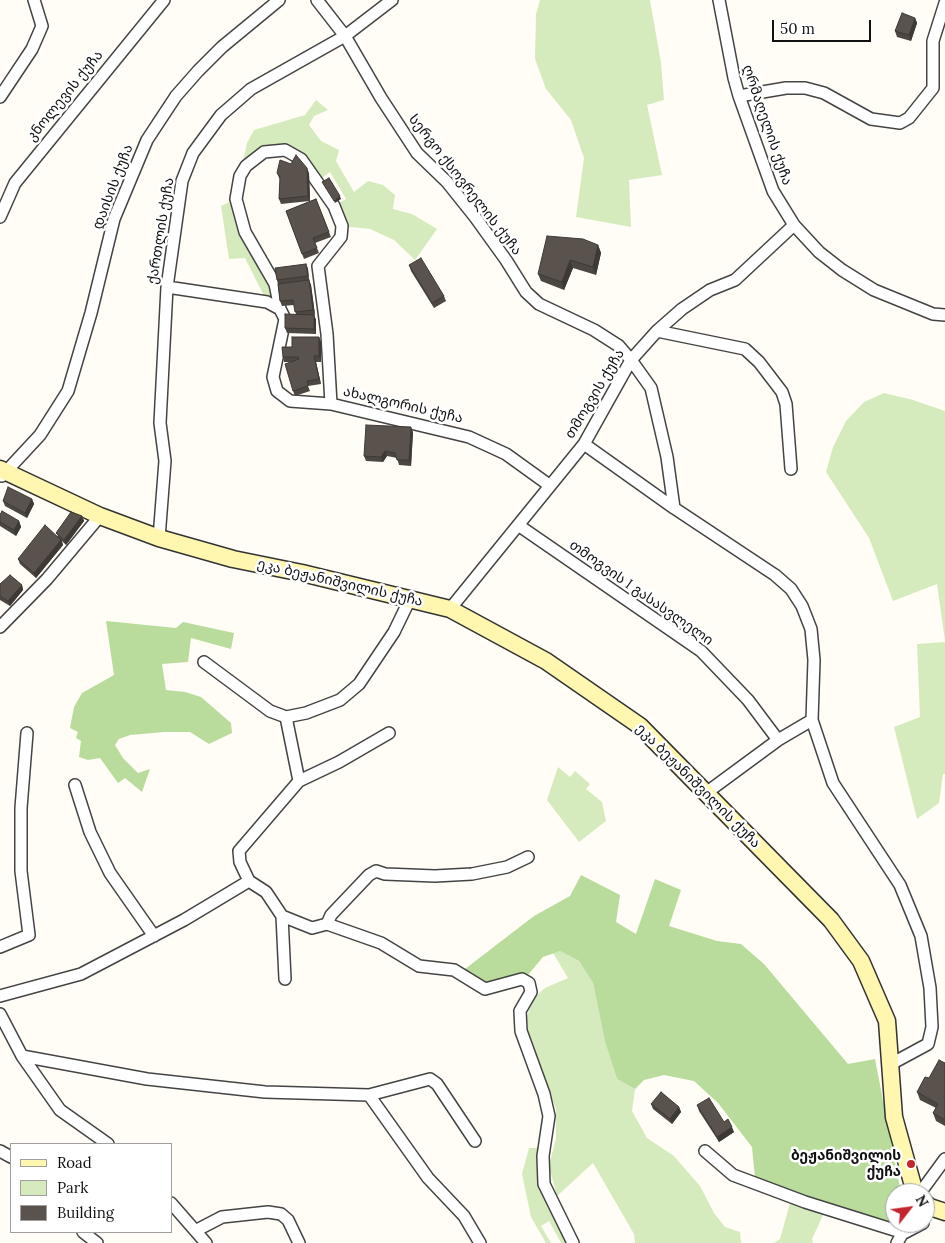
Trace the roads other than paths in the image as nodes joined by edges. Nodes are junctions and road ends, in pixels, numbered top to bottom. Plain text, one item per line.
1 (34, 0) edge
2 (164, 0) edge
3 (279, 0) edge
4 (317, 0) edge
5 (392, 0) edge
6 (719, 0) edge
7 (945, 3) edge
8 (345, 36) junction
9 (740, 96) junction
10 (0, 97) edge
11 (0, 217) edge
12 (794, 225) junction
13 (168, 287) junction
14 (280, 309) junction
15 (945, 315) edge
16 (657, 331) junction
17 (631, 360) junction
18 (331, 404) junction
19 (584, 444) junction
20 (790, 469) dead end
21 (2, 473) edge
22 (549, 485) junction
23 (674, 508) junction
24 (100, 516) junction
25 (518, 525) junction
26 (159, 538) junction
27 (410, 599) junction
28 (450, 609) junction
29 (0, 627) edge
30 (204, 662) dead end
31 (286, 717) junction
32 (812, 720) junction
33 (27, 733) dead end
34 (389, 733) dead end
35 (778, 740) junction
36 (300, 781) junction
37 (75, 785) dead end
38 (706, 793) junction
39 (528, 857) dead end
40 (249, 881) junction
41 (282, 916) junction
42 (327, 924) junction
43 (154, 936) junction
44 (0, 946) edge
45 (285, 979) dead end
46 (0, 996) edge
47 (0, 1014) edge
48 (22, 1056) junction
49 (891, 1064) junction
50 (369, 1096) junction
51 (475, 1141) dead end
52 (107, 1143) edge
53 (705, 1151) dead end
54 (945, 1159) edge
55 (913, 1183) edge
56 (927, 1183) edge
57 (172, 1204) edge
58 (885, 1223) edge
59 (197, 1230) junction
60 (83, 1233) edge
61 (97, 1243) edge
62 (206, 1243) edge
63 (299, 1243) edge
64 (480, 1243) edge
65 (572, 1243) edge

1 - 10 street
2 - 11 street, კნოლევის ქუჩა
3 - 21 street, დაისის ქუჩა
4 - 8 street, სერგო ქსოვრელის ქუჩა
5 - 8 street, ქართლის ქუჩა
6 - 9 street, ღრმაღელის ქუჩა
7 - 9 street
8 - 13 street, ქართლის ქუჩა
8 - 17 street, სერგო ქსოვრელის ქუჩა
9 - 12 street, ღრმაღელის ქუჩა
12 - 15 street, ღრმაღელის ქუჩა
12 - 16 street, თმოგვის ქუჩა
13 - 14 street
13 - 26 street, ქართლის ქუჩა
14 - 18 street
14 - 18 street, ახალგორის ქუჩა
16 - 17 street, თმოგვის ქუჩა
16 - 20 street
17 - 19 street, თმოგვის ქუჩა
17 - 23 street, სერგო ქსოვრელის ქუჩა
18 - 22 street, ახალგორის ქუჩა
19 - 22 street, თმოგვის ქუჩა
19 - 23 street
21 - 24 street, ეკა ბეჟანიშვილის ქუჩა
22 - 25 street, თმოგვის ქუჩა
23 - 32 street
24 - 26 street, ეკა ბეჟანიშვილის ქუჩა
24 - 29 street
25 - 28 street, თმოგვის ქუჩა
25 - 35 street, თმოგვის I გასასვლელი
26 - 27 street, ეკა ბეჟანიშვილის ქუჩა
27 - 28 street, ეკა ბეჟანიშვილის ქუჩა
27 - 31 street
28 - 38 street, ეკა ბეჟანიშვილის ქუჩა
30 - 31 street
31 - 36 street
32 - 35 street
32 - 49 street
33 - 44 street
34 - 36 street
35 - 38 street
36 - 40 street
37 - 43 street
38 - 49 street, ეკა ბეჟანიშვილის ქუჩა
39 - 42 street
40 - 41 street
40 - 43 street
41 - 42 street
41 - 45 street
42 - 65 street
43 - 46 street
47 - 48 street
48 - 50 street
48 - 52 street
49 - 55 street, ეკა ბეჟანიშვილის ქუჩა
50 - 51 street
50 - 64 street
53 - 58 street
54 - 56 street
57 - 59 street
59 - 62 street
59 - 63 street
60 - 61 street

